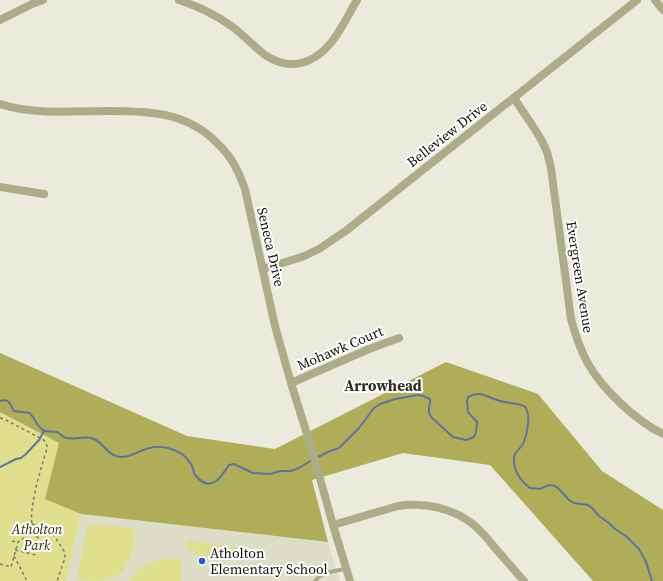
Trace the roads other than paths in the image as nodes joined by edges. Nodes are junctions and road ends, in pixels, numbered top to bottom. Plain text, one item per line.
1 (43, 0) edge
2 (179, 0) edge
3 (356, 0) edge
4 (637, 0) edge
5 (655, 0) edge
6 (663, 10) edge
7 (0, 20) edge
8 (514, 98) junction
9 (0, 104) edge
10 (0, 186) edge
11 (44, 194) dead end
12 (263, 269) junction
13 (399, 338) dead end
14 (291, 383) junction
15 (663, 434) edge
16 (333, 525) junction
17 (346, 569) junction
18 (314, 581) edge
19 (350, 581) edge
20 (524, 581) edge

1 - 7 street
2 - 3 street
4 - 8 street, Belleview Drive
5 - 6 street
8 - 12 street, Belleview Drive
8 - 15 street, Evergreen Avenue
9 - 12 street, Seneca Drive
10 - 11 street
12 - 14 street, Seneca Drive
13 - 14 street, Mohawk Court
14 - 16 street, Seneca Drive
16 - 17 street, Seneca Drive
16 - 20 street
17 - 18 lane
17 - 19 street, Seneca Drive

